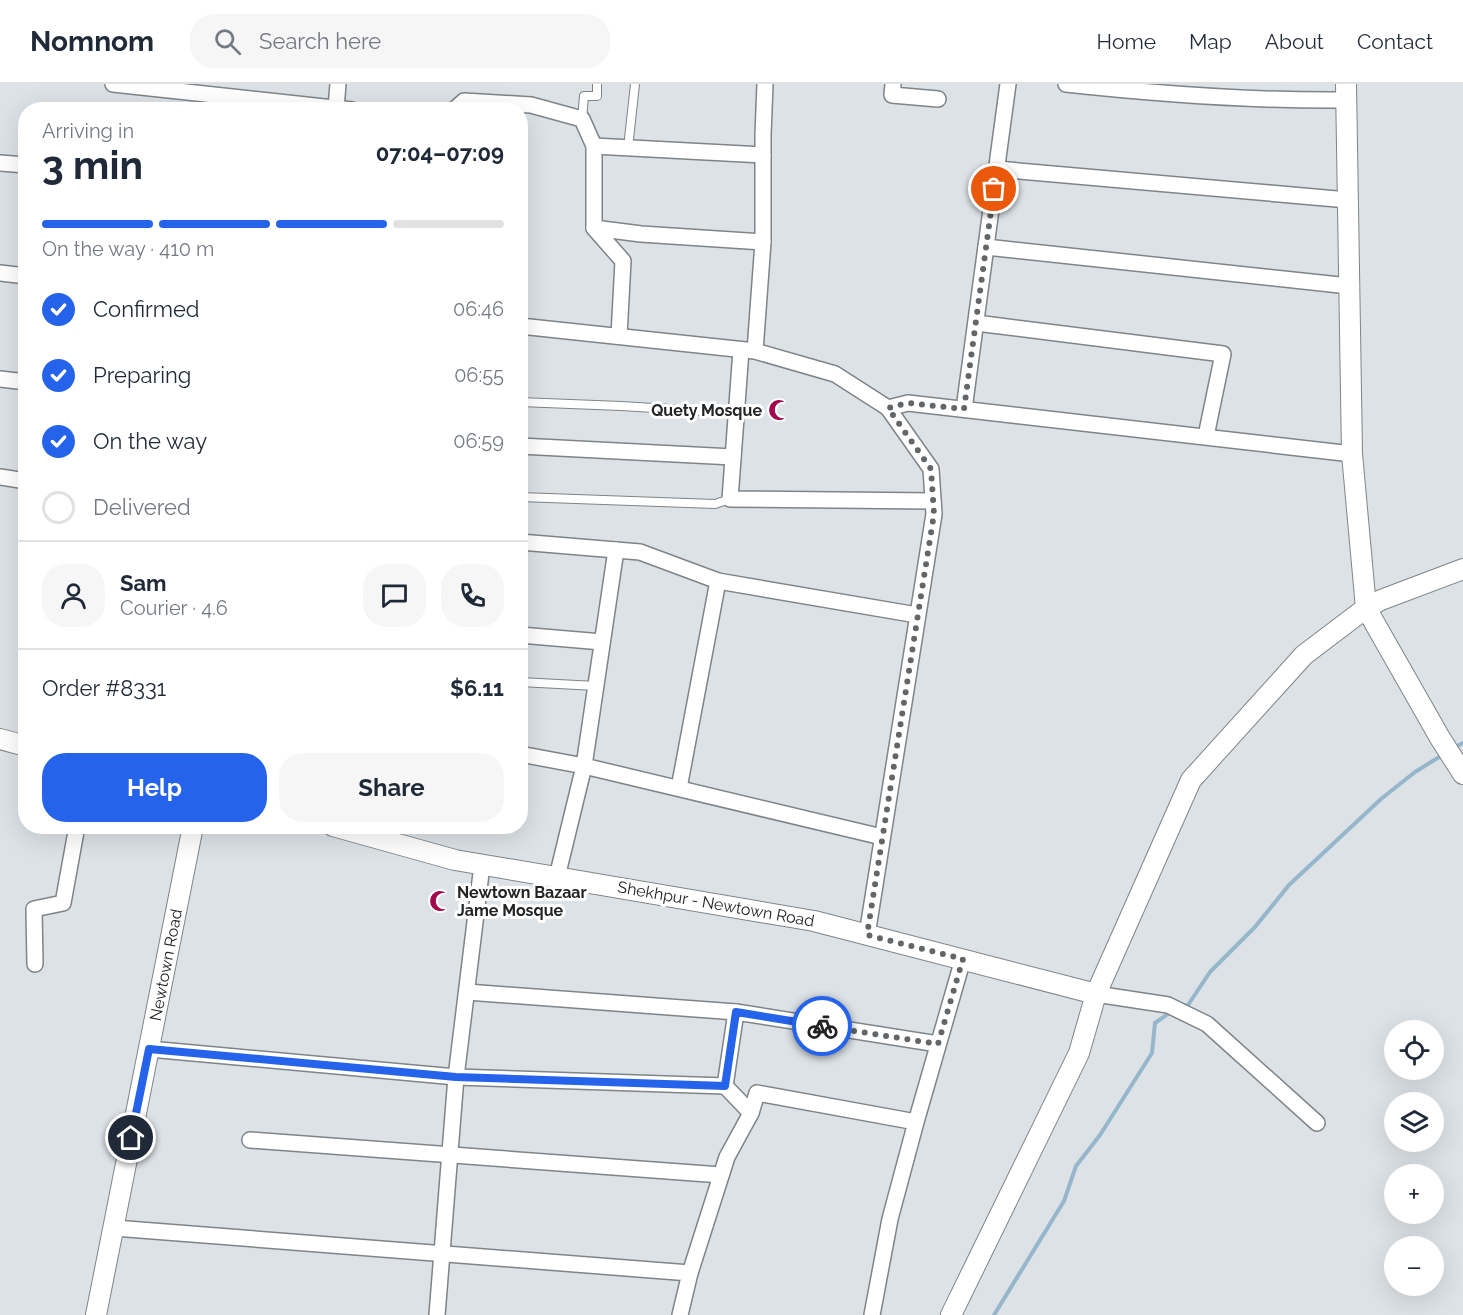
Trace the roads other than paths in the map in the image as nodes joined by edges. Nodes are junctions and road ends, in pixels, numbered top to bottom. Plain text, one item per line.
1 (113, 84) edge
2 (338, 84) edge
3 (597, 84) edge
4 (635, 84) edge
5 (765, 84) edge
6 (893, 84) edge
7 (1008, 84) edge
8 (1066, 84) edge
9 (1346, 92) edge
10 (938, 99) dead end
11 (280, 102) edge
12 (336, 102) edge
13 (463, 102) edge
14 (481, 102) edge
15 (528, 105) edge
16 (582, 119) junction
17 (594, 146) junction
18 (628, 148) junction
19 (763, 155) junction
20 (0, 163) edge
21 (18, 164) edge
22 (997, 169) junction
23 (1348, 200) junction
24 (594, 228) junction
25 (764, 242) junction
26 (986, 247) junction
27 (0, 273) edge
28 (18, 275) edge
29 (1349, 286) junction
30 (976, 323) junction
31 (528, 327) edge
32 (619, 336) junction
33 (748, 350) junction
34 (0, 379) edge
35 (18, 381) edge
36 (528, 402) edge
37 (888, 408) junction
38 (964, 409) junction
39 (736, 413) junction
40 (1206, 436) junction
41 (528, 446) edge
42 (1352, 454) junction
43 (733, 458) junction
44 (0, 477) edge
45 (18, 480) edge
46 (528, 497) edge
47 (730, 499) junction
48 (933, 501) junction
49 (528, 543) edge
50 (615, 550) junction
51 (1463, 569) edge
52 (718, 581) junction
53 (1366, 608) junction
54 (917, 615) junction
55 (528, 636) edge
56 (602, 642) junction
57 (528, 682) edge
58 (596, 686) junction
59 (0, 739) edge
60 (18, 744) edge
61 (528, 756) edge
62 (584, 766) junction
63 (1463, 774) edge
64 (679, 788) junction
65 (76, 834) edge
66 (191, 834) edge
67 (362, 834) edge
68 (882, 837) junction
69 (482, 865) junction
70 (557, 877) junction
71 (867, 935) junction
72 (963, 959) junction
73 (35, 964) dead end
74 (467, 992) junction
75 (1096, 994) junction
76 (736, 1012) junction
77 (938, 1044) junction
78 (149, 1049) junction
79 (456, 1077) junction
80 (725, 1086) junction
81 (751, 1113) junction
82 (916, 1122) junction
83 (1317, 1123) dead end
84 (250, 1140) dead end
85 (450, 1155) junction
86 (721, 1175) junction
87 (114, 1228) junction
88 (442, 1254) junction
89 (690, 1273) junction
90 (96, 1315) edge
91 (437, 1315) edge
92 (680, 1315) edge
93 (872, 1315) edge
94 (951, 1315) edge

1 - 11 street
2 - 12 street
3 - 16 lane
4 - 18 lane
5 - 19 street
6 - 10 street
7 - 22 street
8 - 9 street
9 - 23 street
13 - 14 street
15 - 16 street
16 - 17 street
17 - 18 street
17 - 24 street
18 - 19 street
19 - 25 street
20 - 21 street
22 - 23 street
22 - 26 street
23 - 29 street
24 - 25 street
24 - 32 street
25 - 33 street
26 - 29 street
26 - 30 street
27 - 28 street
29 - 42 street
30 - 38 street
30 - 40 street
31 - 32 street
32 - 33 street
33 - 37 street
33 - 39 street
34 - 35 street
36 - 39 lane
37 - 38 street
37 - 48 street
38 - 40 street
39 - 43 street
40 - 42 street
41 - 43 street
42 - 53 street
43 - 47 street
44 - 45 street
46 - 47 lane
47 - 48 street
48 - 54 street
49 - 50 street
50 - 52 street
50 - 56 street
51 - 53 street
52 - 54 street
52 - 64 street
53 - 63 street
53 - 75 street
54 - 68 street
55 - 56 street
56 - 58 street
57 - 58 lane
58 - 62 street
59 - 60 street
61 - 62 street
62 - 64 street
62 - 70 street
64 - 68 street
65 - 73 street
66 - 78 street, Newtown Road
67 - 69 street, Shekhpur - Newtown Road
68 - 71 street
69 - 70 street, Shekhpur - Newtown Road
69 - 74 street
70 - 71 street, Shekhpur - Newtown Road
71 - 72 street, Shekhpur - Newtown Road
72 - 75 street, Shekhpur - Newtown Road
72 - 77 street
74 - 76 street
74 - 79 street
75 - 83 street
75 - 94 street
76 - 77 street
76 - 80 street
77 - 82 street
78 - 79 street
78 - 87 street, Newtown Road
79 - 80 street
79 - 85 street
80 - 81 street
81 - 82 street
81 - 86 street
82 - 93 street
84 - 85 street
85 - 86 street
85 - 88 street
86 - 89 street
87 - 88 street
87 - 90 street, Newtown Road
88 - 89 street
88 - 91 street
89 - 92 street

